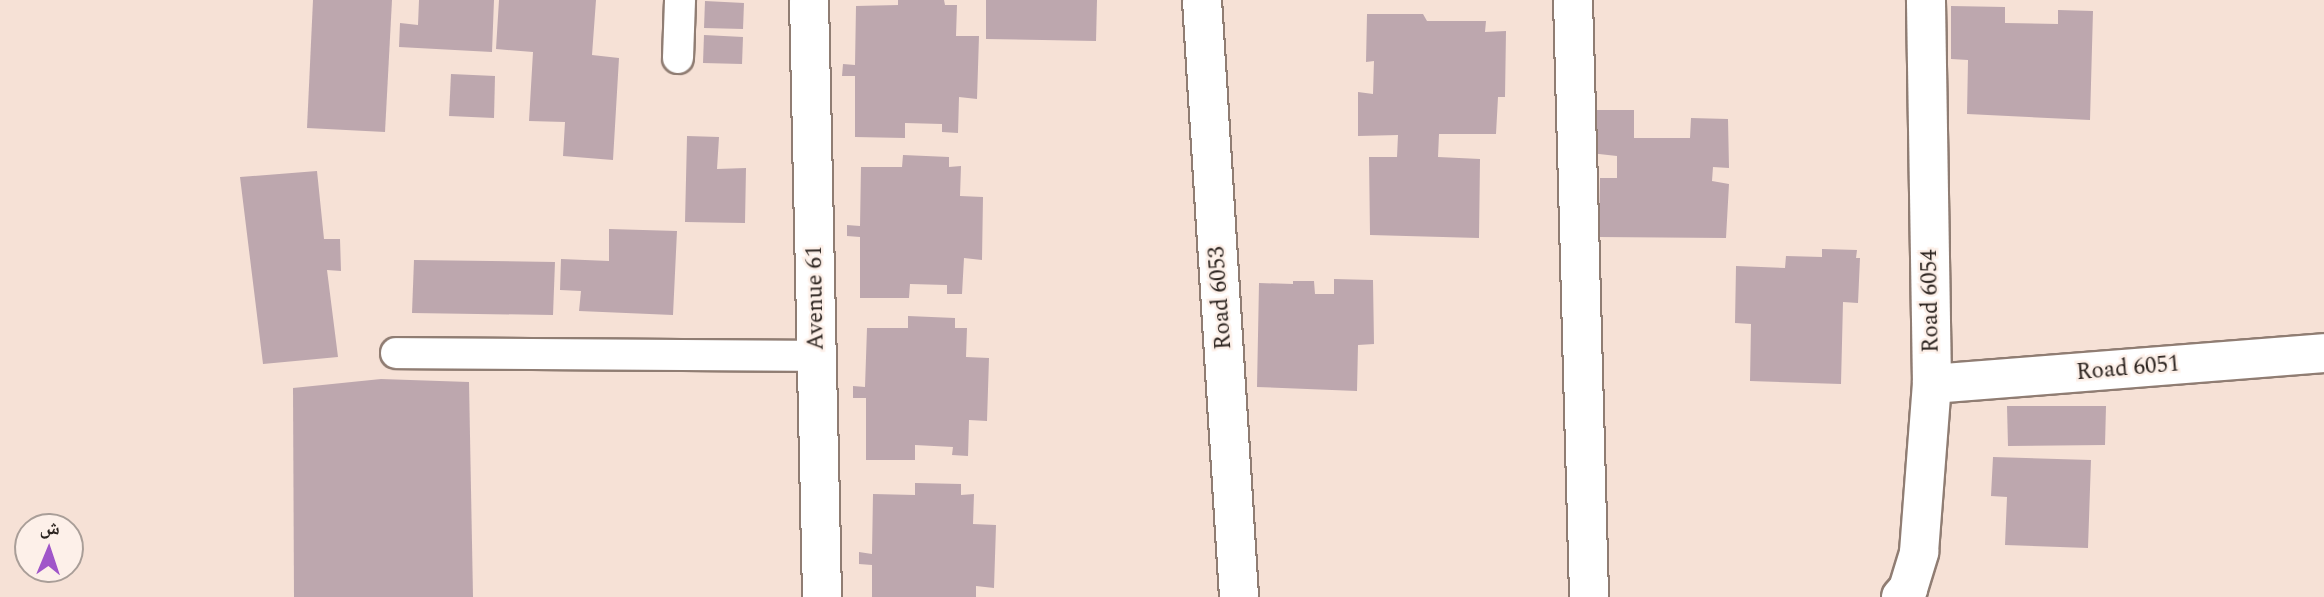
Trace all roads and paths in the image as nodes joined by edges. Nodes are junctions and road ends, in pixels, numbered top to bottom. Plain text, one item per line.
1 (680, 0) edge
2 (809, 0) edge
3 (1202, 0) edge
4 (1573, 0) edge
5 (1926, 0) edge
6 (678, 58) dead end
7 (397, 353) dead end
8 (2324, 353) edge
9 (818, 356) junction
10 (1932, 384) junction
11 (822, 597) edge
12 (1239, 597) edge
13 (1589, 597) edge
14 (1901, 597) edge

1 - 6 lane
2 - 9 street, Avenue 61
3 - 12 street, Road 6053
4 - 13 street
5 - 10 street, Road 6054
7 - 9 lane
8 - 10 street, Road 6051
9 - 11 street, Avenue 61
10 - 14 street, Road 6054

